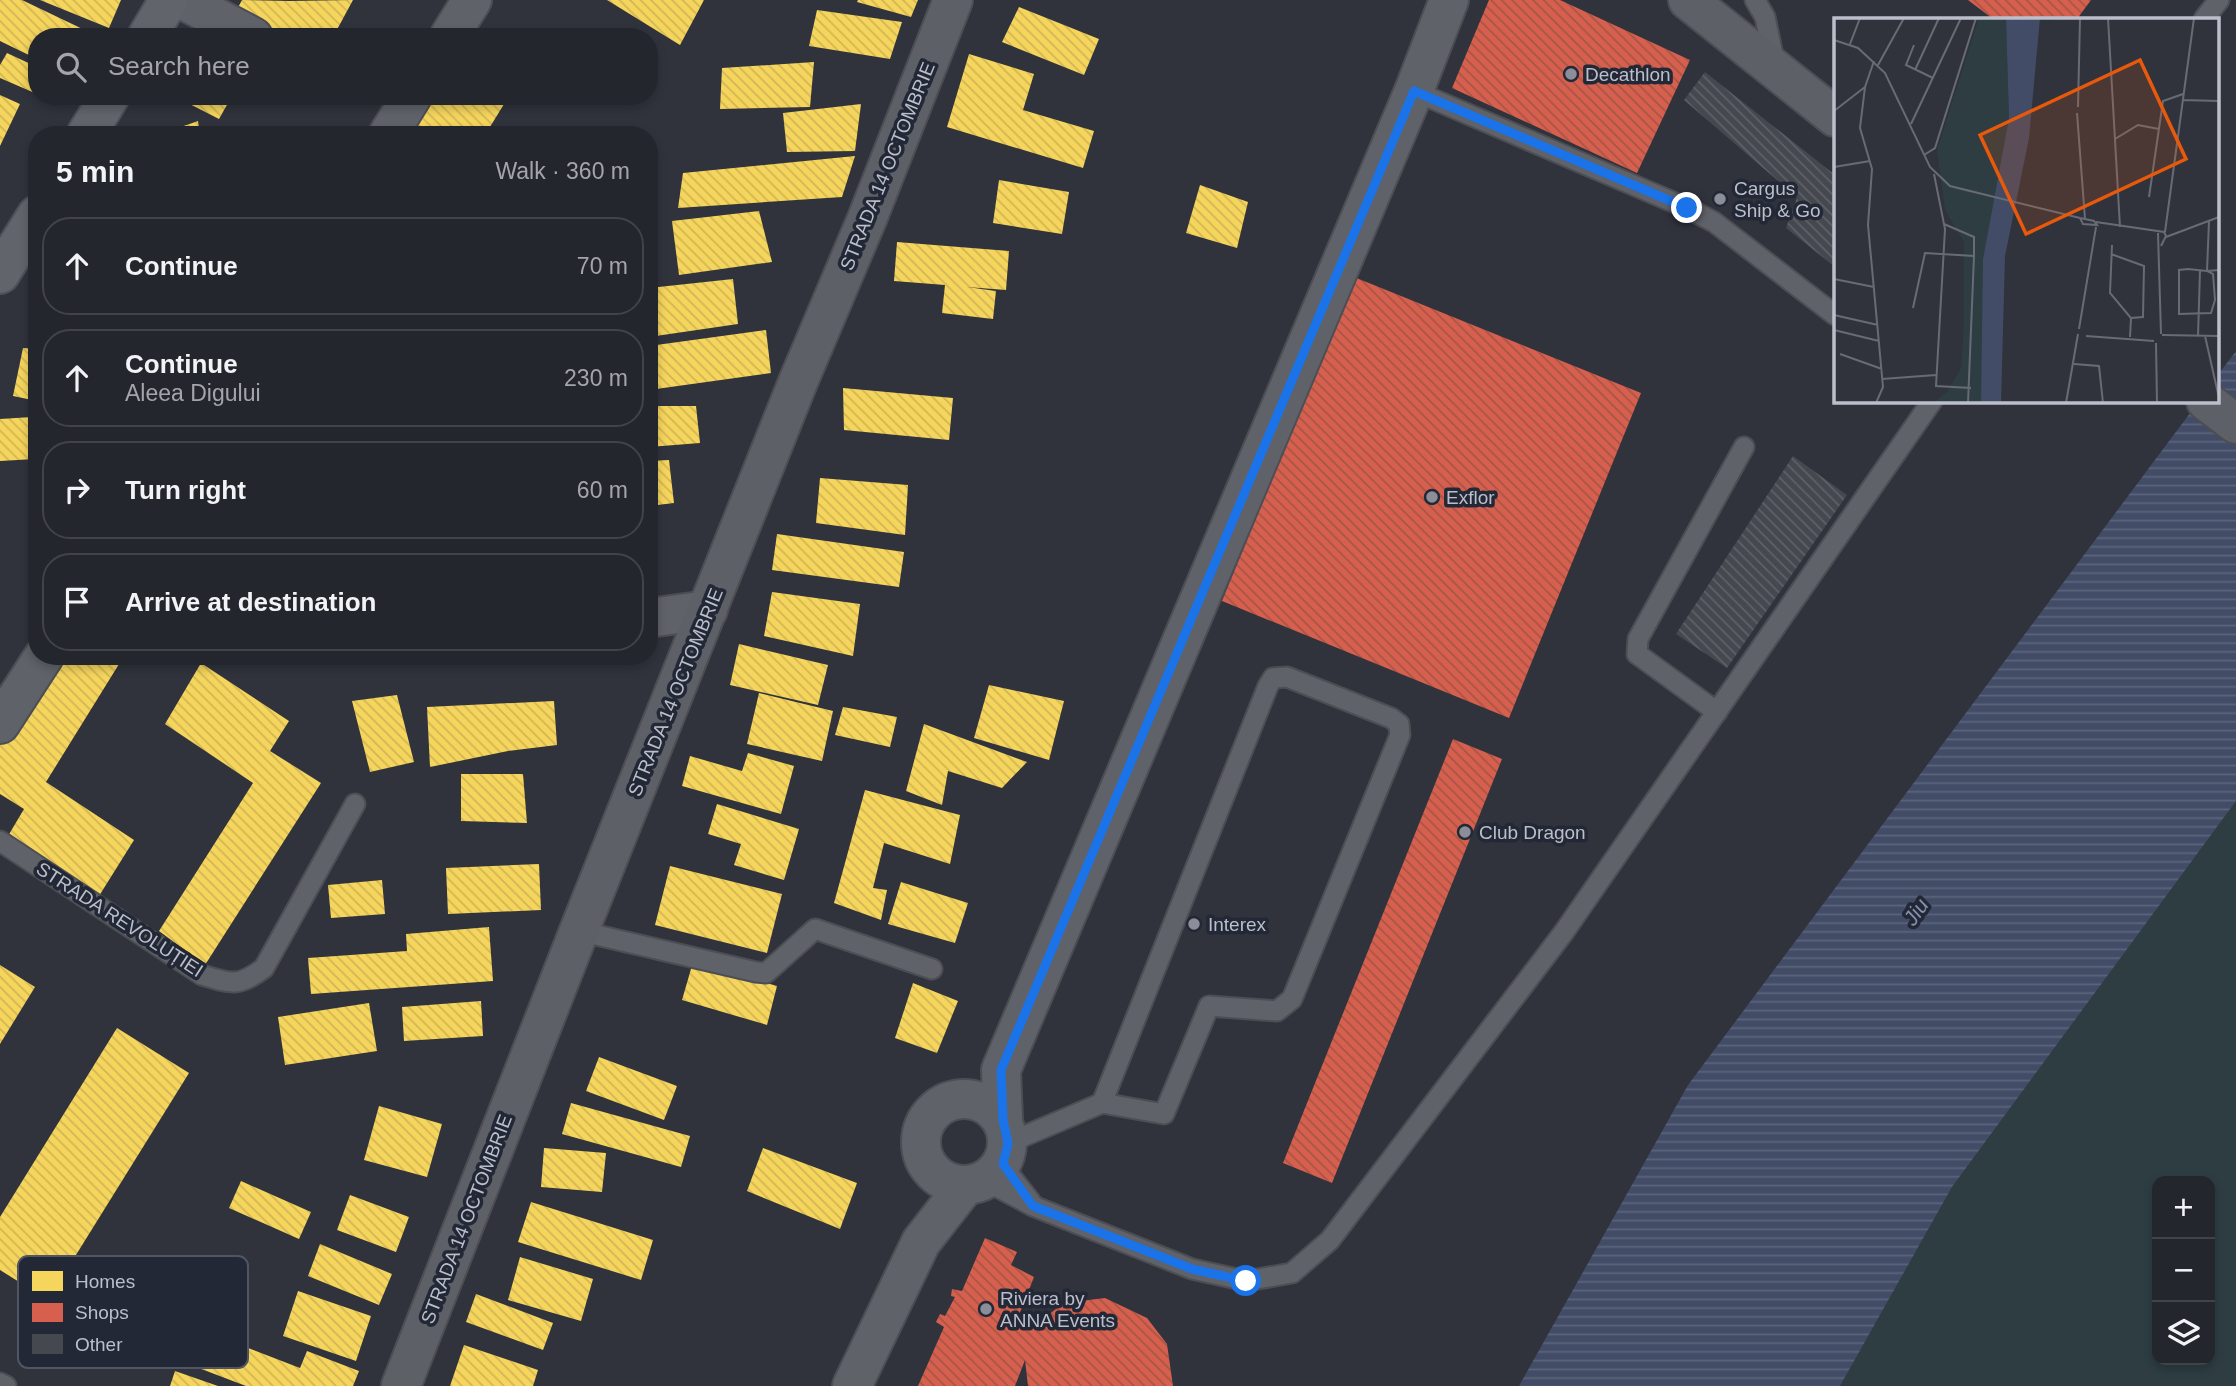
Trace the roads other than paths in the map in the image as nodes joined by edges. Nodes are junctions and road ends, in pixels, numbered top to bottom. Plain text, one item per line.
1 (169, 0) edge
2 (183, 0) edge
3 (472, 0) edge
4 (953, 0) edge
5 (1449, 0) edge
6 (1689, 0) edge
7 (1755, 0) edge
8 (2219, 0) edge
9 (2205, 18) edge
10 (152, 28) edge
11 (236, 28) edge
12 (455, 28) edge
13 (1776, 70) junction
14 (1414, 91) junction
15 (104, 105) edge
16 (406, 105) edge
17 (1832, 115) edge
18 (92, 126) edge
19 (394, 126) edge
20 (28, 229) edge
21 (0, 274) edge
22 (1834, 314) edge
23 (1931, 402) edge
24 (2207, 402) edge
25 (2236, 424) edge
26 (1744, 447) dead end
27 (708, 610) junction
28 (658, 617) edge
29 (38, 665) edge
30 (1717, 712) junction
31 (0, 724) edge
32 (355, 804) dead end
33 (0, 841) edge
34 (579, 931) junction
35 (932, 969) dead end
36 (1001, 1070) junction
37 (1102, 1103) junction
38 (942, 1104) junction
39 (993, 1159) junction
40 (926, 1164) junction
41 (921, 1242) junction
42 (0, 1383) edge
43 (6, 1386) edge
44 (401, 1386) edge
45 (852, 1386) edge

1 - 10 main road
2 - 11 street
3 - 12 street
4 - 27 street, STRADA 14 OCTOMBRIE
5 - 14 street
6 - 13 street
7 - 13 lane
8 - 9 lane
13 - 17 street
14 - 22 lane
14 - 36 street
15 - 18 main road
16 - 19 street
20 - 21 main road
23 - 30 lane
24 - 25 street
26 - 30 lane
27 - 28 street
27 - 34 street, STRADA 14 OCTOMBRIE
29 - 31 street
30 - 39 lane
32 - 33 lane, STRADA REVOLUȚIEI
34 - 35 lane
34 - 44 street, STRADA 14 OCTOMBRIE
36 - 38 street
36 - 39 street
37 - 37 lane
37 - 39 lane
38 - 39 street
38 - 40 street
39 - 40 street
39 - 41 street
40 - 41 street
41 - 45 street
42 - 43 lane

